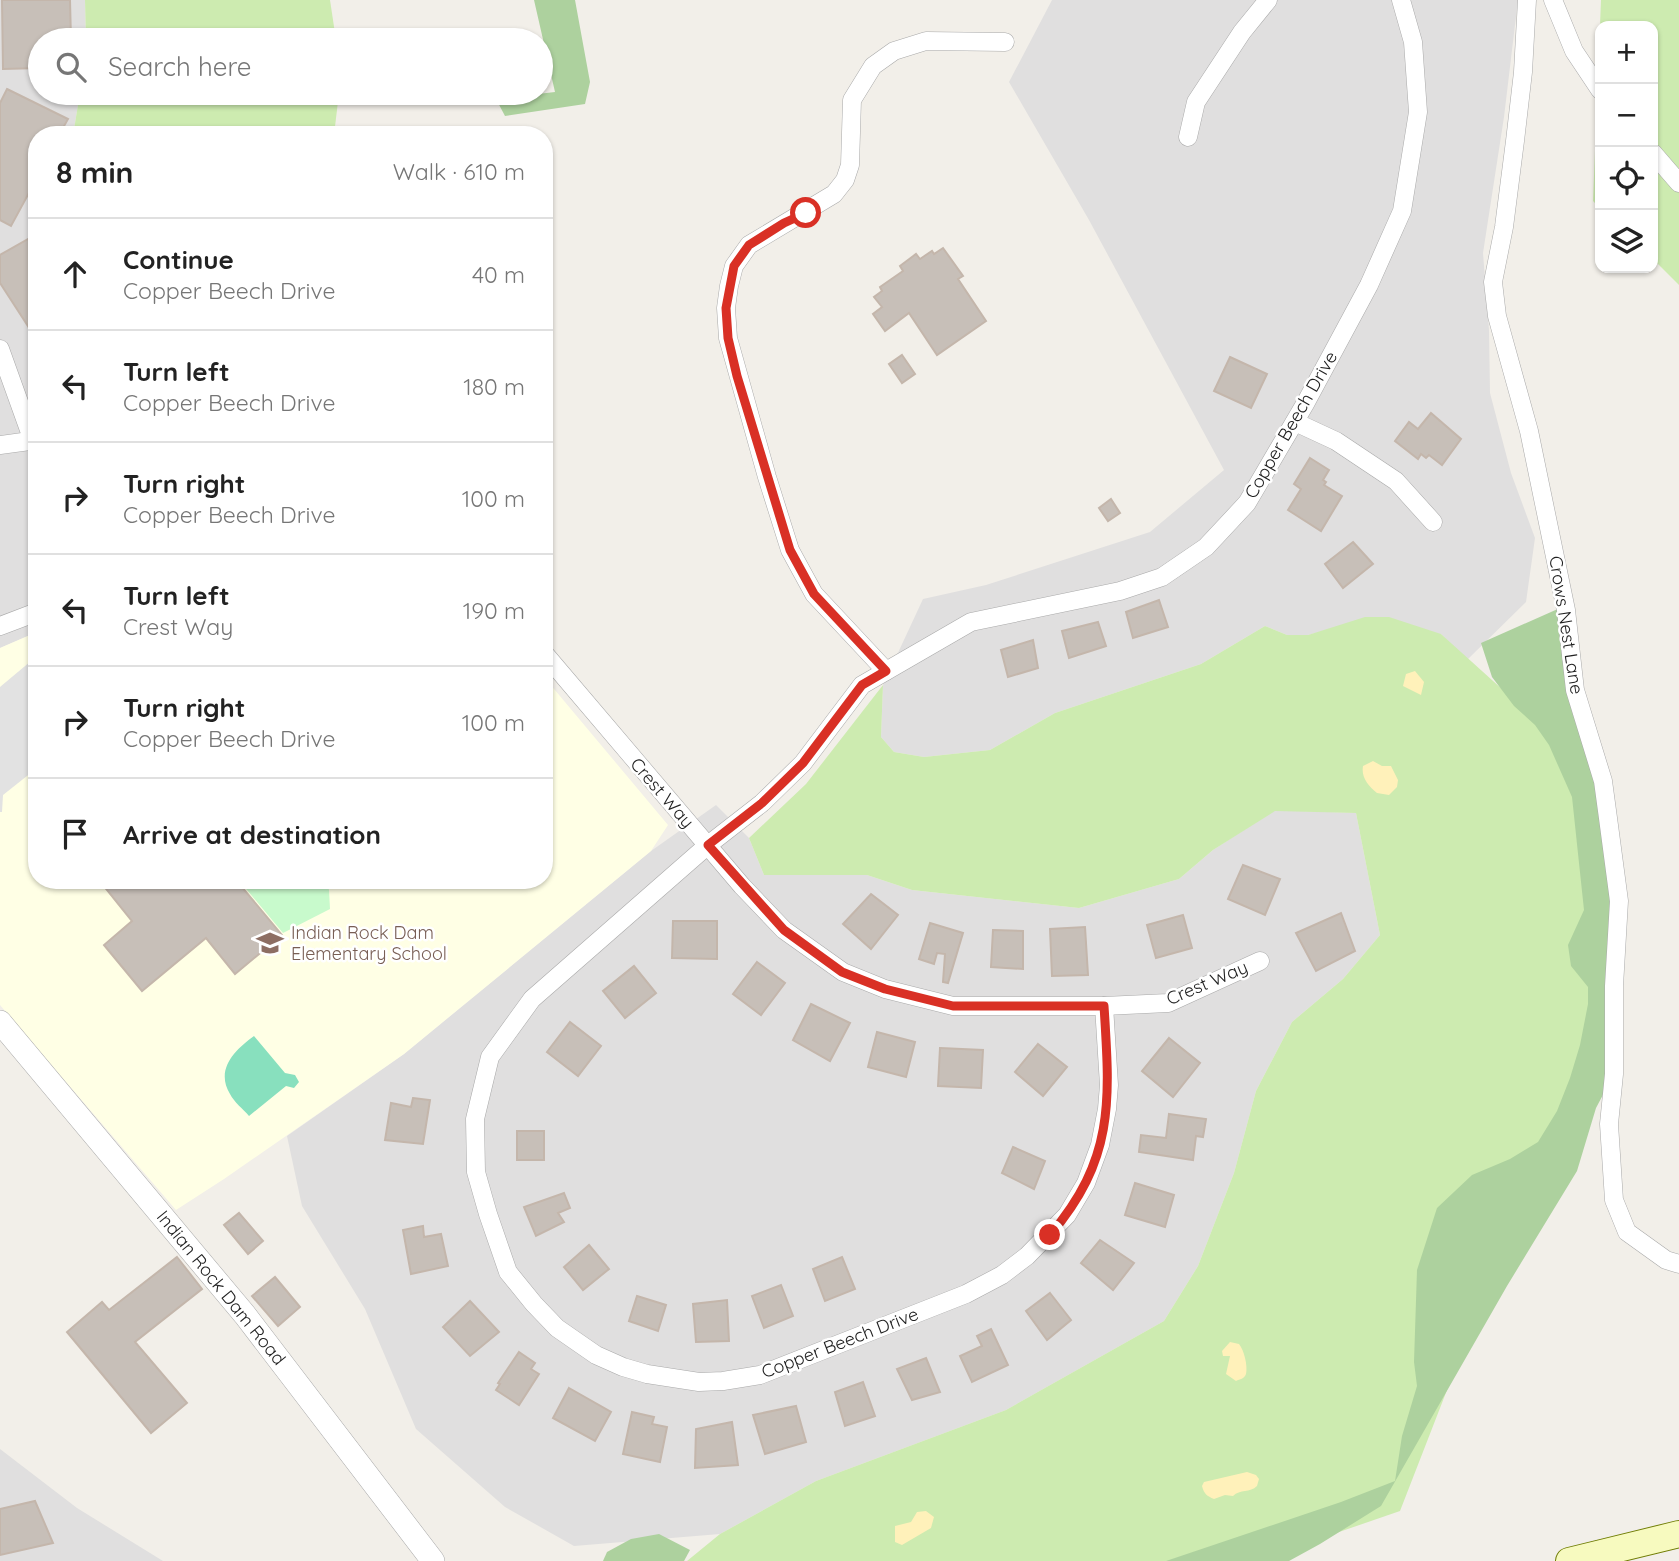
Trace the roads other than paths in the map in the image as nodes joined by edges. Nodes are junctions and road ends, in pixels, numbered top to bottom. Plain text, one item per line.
1 (1268, 0) edge
2 (1401, 0) edge
3 (1527, 0) edge
4 (1553, 0) edge
5 (1005, 42) dead end
6 (1596, 84) edge
7 (1188, 137) dead end
8 (1658, 159) edge
9 (1679, 183) edge
10 (0, 349) edge
11 (28, 422) edge
12 (1295, 422) junction
13 (28, 441) edge
14 (0, 444) edge
15 (1433, 522) dead end
16 (28, 615) edge
17 (0, 626) edge
18 (553, 664) edge
19 (886, 671) junction
20 (708, 845) junction
21 (1260, 961) dead end
22 (1104, 1006) junction
23 (4, 1036) edge
24 (1679, 1264) edge
25 (1679, 1534) edge
26 (433, 1561) edge
27 (1569, 1561) edge

1 - 7 street
2 - 12 street, Copper Beech Drive
3 - 24 street, Crows Nest Lane
4 - 6 street
5 - 19 street
8 - 9 street
10 - 11 street
12 - 15 street
12 - 19 street, Copper Beech Drive
13 - 14 street
16 - 17 street
18 - 20 street, Crest Way
19 - 20 street, Copper Beech Drive
20 - 22 street, Crest Way
20 - 22 street, Copper Beech Drive
21 - 22 street, Crest Way
23 - 26 street, Indian Rock Dam Road
25 - 27 main road

